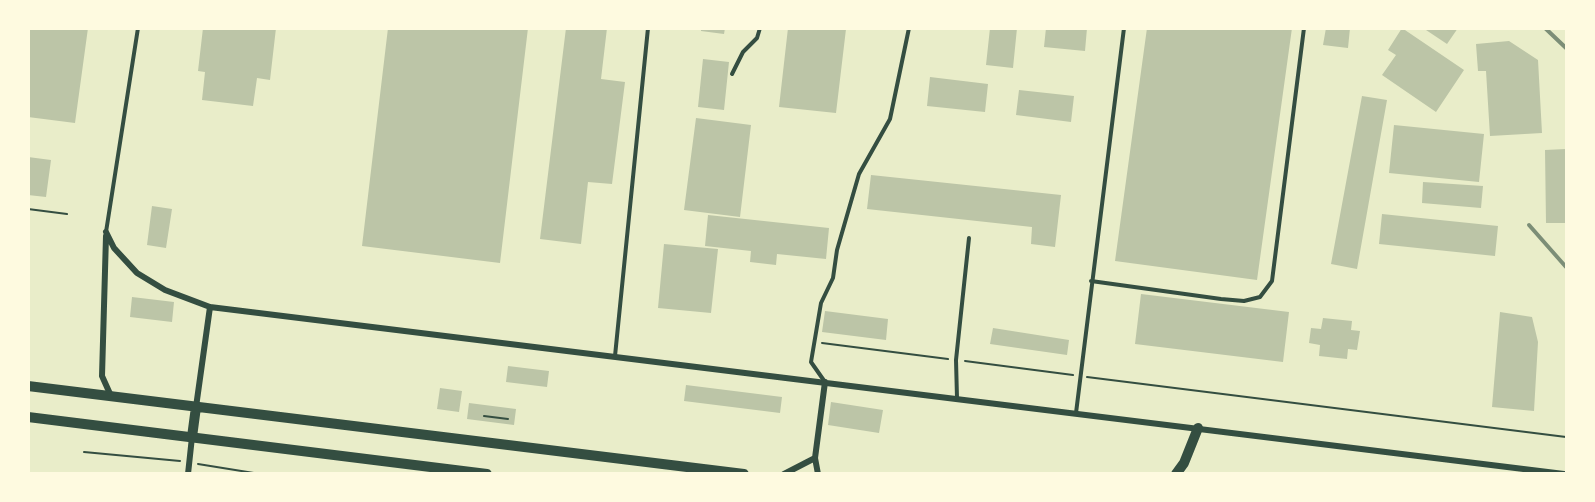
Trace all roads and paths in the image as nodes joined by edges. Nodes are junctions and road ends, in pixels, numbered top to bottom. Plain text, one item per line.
1 (138, 28) edge
2 (648, 28) edge
3 (760, 28) edge
4 (909, 28) edge
5 (1124, 28) edge
6 (1304, 28) edge
7 (732, 74) dead end
8 (28, 209) edge
9 (67, 214) dead end
10 (106, 232) junction
11 (969, 238) dead end
12 (1091, 281) junction
13 (210, 307) junction
14 (812, 342) junction
15 (615, 356) junction
16 (956, 360) junction
17 (1079, 376) junction
18 (825, 382) junction
19 (28, 386) edge
20 (111, 396) junction
21 (957, 398) junction
22 (196, 407) junction
23 (1076, 413) junction
24 (484, 416) dead end
25 (28, 417) edge
26 (508, 419) dead end
27 (1198, 428) junction
28 (192, 437) junction
29 (1566, 437) edge
30 (84, 452) dead end
31 (815, 458) junction
32 (189, 462) junction
33 (1184, 468) edge
34 (188, 474) edge
35 (260, 474) edge
36 (487, 474) edge
37 (744, 474) edge
38 (784, 474) edge
39 (818, 474) edge
40 (1176, 474) edge
41 (1564, 474) edge

1 - 10 lane
2 - 15 lane
3 - 7 lane
4 - 14 lane
5 - 12 lane
6 - 12 lane
8 - 9 path
10 - 13 street
10 - 20 street
11 - 16 lane
12 - 17 lane
13 - 15 street
13 - 22 street
14 - 16 path
14 - 18 lane
15 - 18 street
16 - 17 path
16 - 21 lane
17 - 23 lane
17 - 29 path
18 - 21 street
18 - 31 street
19 - 20 main road
20 - 22 main road
21 - 23 street
22 - 28 main road
22 - 37 main road
23 - 27 street
24 - 26 path
25 - 28 main road
27 - 33 main road
27 - 41 street
28 - 32 street
28 - 36 main road
30 - 32 path
31 - 38 street
31 - 39 street
32 - 34 street
32 - 35 path
33 - 40 main road

